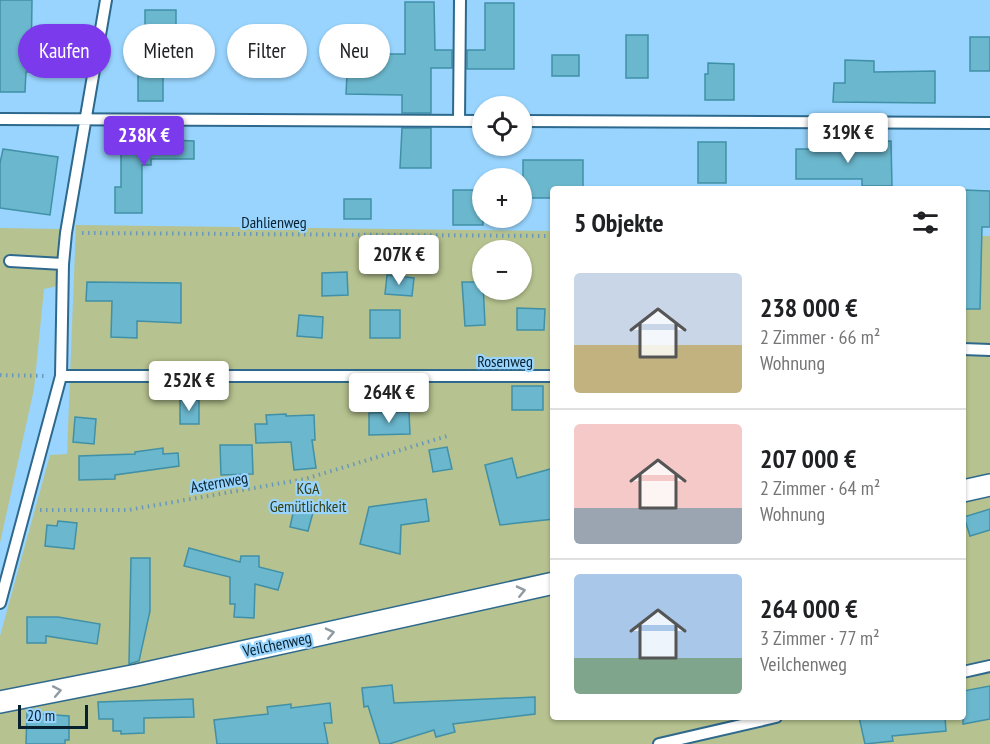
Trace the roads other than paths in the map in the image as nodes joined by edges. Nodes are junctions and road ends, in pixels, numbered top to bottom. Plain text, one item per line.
1 (106, 0) edge
2 (460, 0) edge
3 (0, 119) edge
4 (85, 120) junction
5 (459, 121) junction
6 (472, 121) edge
7 (532, 121) edge
8 (990, 123) edge
9 (10, 261) dead end
10 (63, 264) junction
11 (966, 349) edge
12 (990, 350) edge
13 (61, 376) junction
14 (550, 376) edge
15 (990, 485) edge
16 (966, 490) edge
17 (550, 584) edge
18 (0, 603) edge
19 (990, 666) edge
20 (966, 671) edge
21 (0, 702) edge
22 (763, 720) edge
23 (659, 744) edge

1 - 4 lane
2 - 5 lane
3 - 4 lane
4 - 5 lane
4 - 10 lane
5 - 6 lane
7 - 8 lane
9 - 10 lane
10 - 13 lane
11 - 12 lane
13 - 14 lane, Rosenweg
13 - 18 lane
15 - 16 street
21 -> 17 street, Veilchenweg
19 - 20 lane
22 - 23 lane

